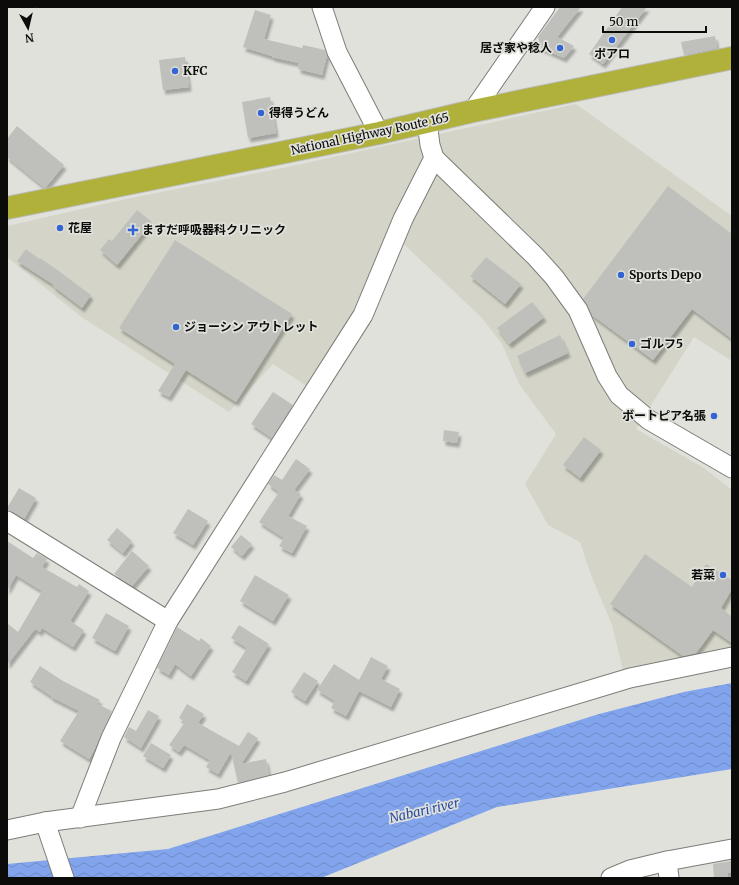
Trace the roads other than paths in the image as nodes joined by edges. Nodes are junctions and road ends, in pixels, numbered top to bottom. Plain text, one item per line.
1 (322, 7) edge
2 (545, 7) edge
3 (732, 58) edge
4 (474, 111) junction
5 (427, 122) junction
6 (379, 133) junction
7 (434, 158) junction
8 (7, 208) edge
9 (732, 468) edge
10 (7, 521) edge
11 (168, 621) junction
12 (732, 657) edge
13 (80, 818) junction
14 (46, 827) junction
15 (7, 830) edge
16 (732, 849) edge
17 (668, 870) edge
18 (64, 878) edge
19 (611, 878) edge

1 - 6 street
2 - 4 street
3 - 4 highway, National Highway Route 165
4 - 5 highway, National Highway Route 165
5 - 6 highway, National Highway Route 165
5 - 7 street
6 - 8 highway, National Highway Route 165
7 - 9 street
7 - 11 street
10 - 11 street
11 - 13 street
12 - 13 street
13 - 14 street
14 - 15 street
14 - 18 street
16 - 17 street
17 - 19 street

